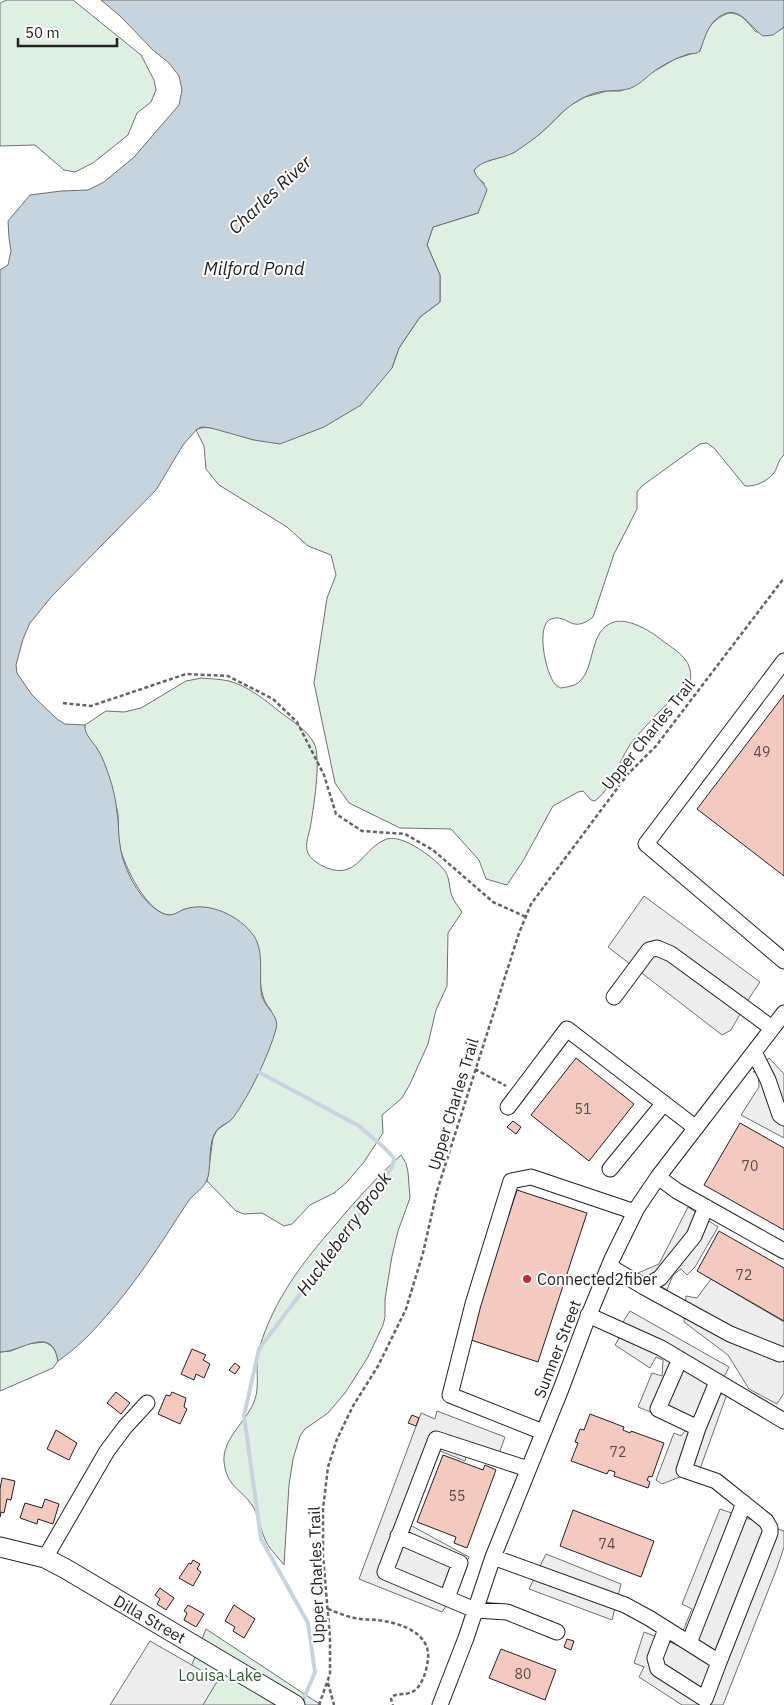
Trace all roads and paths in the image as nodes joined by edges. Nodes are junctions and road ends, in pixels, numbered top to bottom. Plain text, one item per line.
1 (784, 578) edge
2 (784, 662) edge
3 (63, 703) dead end
4 (526, 917) junction
5 (784, 961) edge
6 (614, 997) dead end
7 (784, 1013) edge
8 (772, 1028) junction
9 (754, 1052) junction
10 (475, 1069) junction
11 (518, 1094) junction
12 (664, 1103) junction
13 (508, 1107) dead end
14 (784, 1118) edge
15 (696, 1128) junction
16 (610, 1169) dead end
17 (658, 1177) junction
18 (706, 1207) junction
19 (635, 1212) junction
20 (784, 1250) edge
21 (609, 1266) junction
22 (644, 1288) junction
23 (588, 1315) junction
24 (780, 1354) dead end
25 (680, 1360) junction
26 (717, 1382) junction
27 (147, 1402) dead end
28 (784, 1421) edge
29 (698, 1428) junction
30 (543, 1432) junction
31 (528, 1469) junction
32 (744, 1503) junction
33 (398, 1536) junction
34 (0, 1548) edge
35 (493, 1557) junction
36 (45, 1558) junction
37 (447, 1598) junction
38 (328, 1609) junction
39 (475, 1610) junction
40 (666, 1629) junction
41 (557, 1632) dead end
42 (689, 1643) junction
43 (719, 1662) junction
44 (328, 1682) junction
45 (293, 1704) edge
46 (320, 1705) edge
47 (334, 1705) edge
48 (393, 1705) edge
49 (440, 1705) edge

1 - 4 path, Upper Charles Trail
2 - 5 street
3 - 4 path
4 - 10 path, Upper Charles Trail
6 - 8 street
7 - 8 street, Sumner Street
8 - 9 street, Sumner Street
9 - 14 street
9 - 15 street, Sumner Street
10 - 11 path
10 - 38 path, Upper Charles Trail
11 - 12 street
11 - 13 street
12 - 15 street
12 - 16 street
15 - 17 street, Sumner Street
17 - 18 street
17 - 19 street, Sumner Street
18 - 20 street
18 - 22 street
19 - 21 street, Sumner Street
19 - 30 street
21 - 22 street
21 - 23 street, Sumner Street
22 - 24 street
23 - 25 street
23 - 30 street, Sumner Street
25 - 26 street
25 - 29 street
26 - 28 street
26 - 29 street
27 - 36 street
29 - 32 street
30 - 31 street, Sumner Street
31 - 33 street
31 - 35 street, Sumner Street
32 - 42 street
32 - 43 street
33 - 37 street
33 - 37 street
34 - 36 main road, Dilla Street
35 - 39 street, Sumner Street
35 - 40 street
36 - 45 main road, Dilla Street
37 - 39 street
38 - 44 path, Upper Charles Trail
38 - 48 path
39 - 41 street
39 - 49 street, Sumner Street
40 - 42 street
40 - 43 street
42 - 43 street
44 - 46 path, Upper Charles Trail
44 - 47 path

